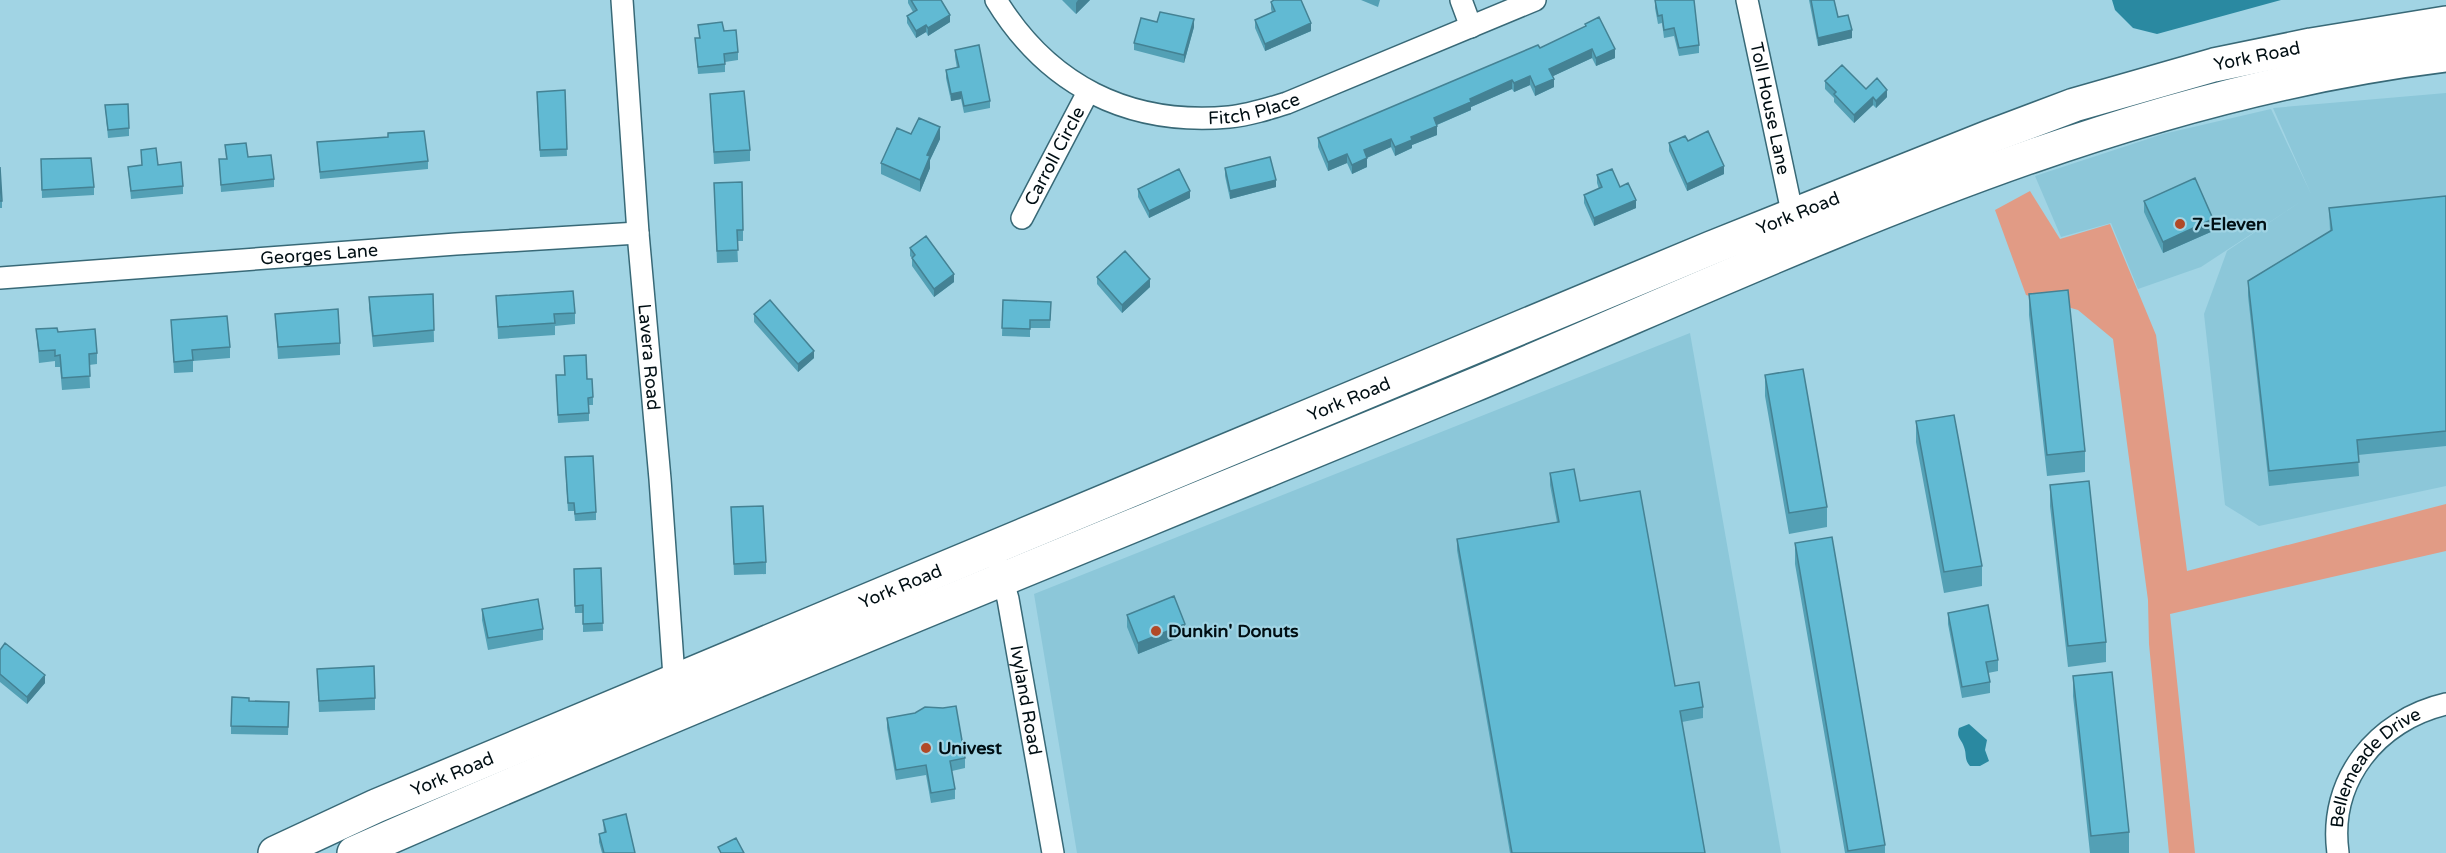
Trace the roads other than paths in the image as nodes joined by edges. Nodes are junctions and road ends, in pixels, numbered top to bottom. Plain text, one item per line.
1 (622, 0) edge
2 (996, 0) edge
3 (1461, 0) edge
4 (1535, 0) edge
5 (1748, 0) edge
6 (2446, 24) edge
7 (1471, 27) junction
8 (2446, 55) edge
9 (1088, 92) junction
10 (1793, 216) junction
11 (1022, 219) dead end
12 (638, 233) junction
13 (1800, 248) junction
14 (0, 278) edge
15 (998, 563) junction
16 (674, 681) junction
17 (2446, 704) edge
18 (679, 715) junction
19 (275, 853) edge
20 (354, 853) edge
21 (1053, 853) edge
22 (2337, 853) edge

1 - 12 street, Lavera Road
2 - 9 street, Fitch Place
3 - 7 street
4 - 7 street, Fitch Place
5 - 10 street, Toll House Lane
6 - 10 highway, York Road
7 - 9 street, Fitch Place
8 - 13 highway, York Road
9 - 11 street, Carroll Circle
10 - 13 street, Toll House Lane
10 - 15 highway, York Road
12 - 14 street, Georges Lane
12 - 16 street, Lavera Road
13 - 15 highway, York Road
15 - 16 highway, York Road
15 - 18 highway, York Road
15 - 21 street, Ivyland Road
16 - 18 street, Lavera Road
16 - 19 highway, York Road
17 - 22 street, Bellemeade Drive
18 - 20 highway, York Road

